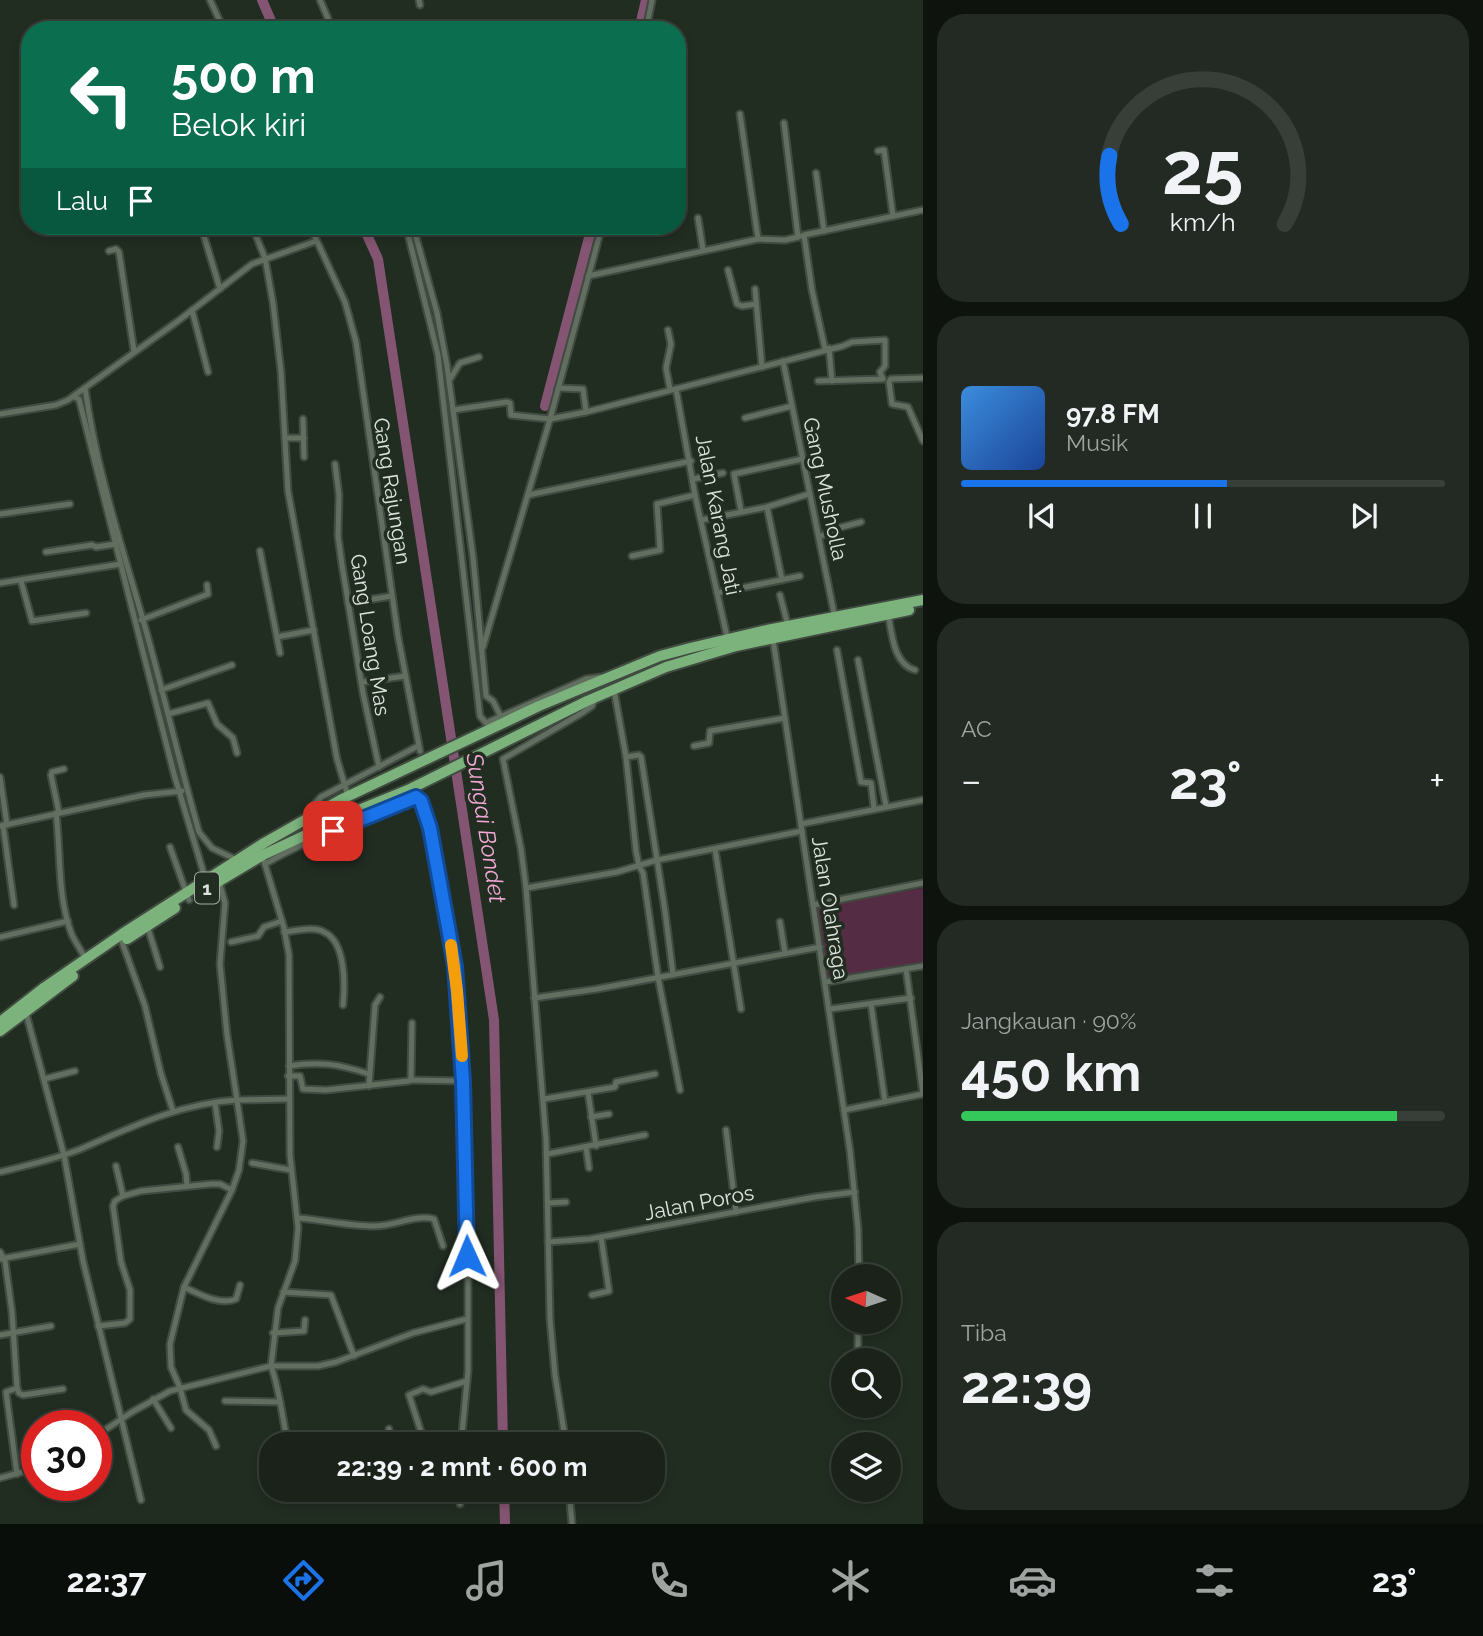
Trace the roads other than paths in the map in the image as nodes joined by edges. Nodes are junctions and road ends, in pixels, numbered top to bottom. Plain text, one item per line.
1 (210, 0) edge
2 (320, 0) edge
3 (652, 0) edge
4 (220, 21) edge
5 (329, 21) edge
6 (648, 21) edge
7 (740, 114) dead end
8 (784, 123) dead end
9 (878, 150) dead end
10 (816, 173) dead end
11 (923, 210) edge
12 (893, 216) junction
13 (698, 218) dead end
14 (824, 231) junction
15 (204, 235) edge
16 (256, 235) edge
17 (314, 235) edge
18 (408, 235) edge
19 (415, 235) edge
20 (599, 235) edge
21 (801, 236) junction
22 (758, 239) junction
23 (316, 241) junction
24 (703, 250) junction
25 (109, 251) dead end
26 (265, 258) junction
27 (728, 270) dead end
28 (588, 276) junction
29 (220, 289) junction
30 (755, 289) dead end
31 (757, 304) junction
32 (192, 310) junction
33 (668, 330) dead end
34 (827, 349) junction
35 (134, 351) junction
36 (479, 357) dead end
37 (783, 361) junction
38 (762, 367) junction
39 (208, 372) dead end
40 (923, 378) edge
41 (449, 380) junction
42 (832, 381) junction
43 (818, 382) dead end
44 (558, 388) junction
45 (673, 389) junction
46 (80, 392) junction
47 (792, 406) junction
48 (453, 410) junction
49 (586, 412) junction
50 (0, 414) edge
51 (87, 418) junction
52 (303, 418) dead end
53 (745, 418) dead end
54 (547, 419) junction
55 (285, 438) junction
56 (304, 438) junction
57 (923, 441) edge
58 (304, 457) dead end
59 (802, 459) junction
60 (691, 461) junction
61 (335, 464) dead end
62 (723, 473) dead end
63 (693, 479) junction
64 (809, 494) junction
65 (528, 495) junction
66 (695, 495) junction
67 (70, 504) dead end
68 (328, 507) dead end
69 (338, 507) junction
70 (767, 507) junction
71 (741, 511) junction
72 (0, 514) edge
73 (701, 520) junction
74 (860, 522) dead end
75 (818, 537) junction
76 (116, 544) junction
77 (260, 551) dead end
78 (46, 552) dead end
79 (632, 556) dead end
80 (121, 564) junction
81 (800, 576) dead end
82 (21, 580) junction
83 (782, 580) junction
84 (0, 583) edge
85 (207, 585) dead end
86 (717, 593) junction
87 (780, 595) dead end
88 (392, 596) junction
89 (923, 600) edge
90 (348, 603) junction
91 (923, 607) edge
92 (86, 613) dead end
93 (888, 614) junction
94 (140, 621) junction
95 (836, 621) junction
96 (788, 626) junction
97 (314, 630) junction
98 (772, 634) junction
99 (277, 637) junction
100 (728, 643) junction
101 (482, 650) junction
102 (837, 650) dead end
103 (280, 653) dead end
104 (858, 660) dead end
105 (232, 665) dead end
106 (915, 670) dead end
107 (405, 676) junction
108 (606, 678) junction
109 (362, 682) junction
110 (614, 689) junction
111 (161, 690) junction
112 (596, 697) junction
113 (163, 712) junction
114 (500, 715) junction
115 (785, 718) junction
116 (694, 746) dead end
117 (421, 752) junction
118 (237, 753) dead end
119 (626, 757) junction
120 (379, 767) junction
121 (64, 769) dead end
122 (0, 777) edge
123 (183, 791) junction
124 (346, 791) junction
125 (923, 800) edge
126 (886, 806) junction
127 (874, 808) junction
128 (57, 813) junction
129 (3, 825) edge
130 (802, 827) junction
131 (170, 847) dead end
132 (715, 849) junction
133 (264, 860) junction
134 (657, 860) junction
135 (240, 863) junction
136 (639, 866) junction
137 (220, 876) junction
138 (206, 881) junction
139 (923, 883) edge
140 (526, 888) junction
141 (188, 896) junction
142 (14, 905) dead end
143 (813, 905) junction
144 (68, 921) junction
145 (282, 921) junction
146 (780, 922) dead end
147 (146, 923) junction
148 (284, 932) junction
149 (0, 937) edge
150 (122, 942) junction
151 (231, 942) dead end
152 (820, 947) junction
153 (785, 953) junction
154 (93, 957) junction
155 (733, 962) junction
156 (923, 966) edge
157 (160, 967) dead end
158 (906, 969) junction
159 (673, 974) junction
160 (658, 977) junction
161 (826, 982) junction
162 (380, 997) dead end
163 (534, 998) junction
164 (911, 998) junction
165 (871, 1004) junction
166 (343, 1005) dead end
167 (24, 1008) junction
168 (741, 1009) dead end
169 (830, 1009) junction
170 (0, 1022) edge
171 (412, 1023) dead end
172 (0, 1031) edge
173 (289, 1066) junction
174 (75, 1070) dead end
175 (369, 1074) junction
176 (655, 1074) dead end
177 (288, 1076) junction
178 (44, 1079) junction
179 (410, 1080) junction
180 (463, 1081) junction
181 (369, 1086) junction
182 (681, 1090) dead end
183 (588, 1092) junction
184 (923, 1094) edge
185 (289, 1099) junction
186 (240, 1100) junction
187 (544, 1100) junction
188 (885, 1102) junction
189 (215, 1103) junction
190 (844, 1110) junction
191 (173, 1111) junction
192 (609, 1114) dead end
193 (591, 1117) junction
194 (726, 1130) dead end
195 (645, 1135) dead end
196 (596, 1146) junction
197 (178, 1147) dead end
198 (217, 1147) dead end
199 (586, 1147) junction
200 (547, 1154) junction
201 (64, 1155) junction
202 (252, 1163) dead end
203 (116, 1166) dead end
204 (589, 1168) dead end
205 (291, 1170) junction
206 (0, 1171) edge
207 (187, 1186) junction
208 (232, 1190) junction
209 (855, 1192) junction
210 (123, 1196) junction
211 (566, 1202) dead end
212 (549, 1203) junction
213 (736, 1212) junction
214 (298, 1218) junction
215 (601, 1237) junction
216 (548, 1242) junction
217 (80, 1244) junction
218 (443, 1246) dead end
219 (0, 1252) edge
220 (2, 1259) edge
221 (858, 1264) edge
222 (240, 1285) dead end
223 (185, 1288) junction
224 (283, 1292) junction
225 (592, 1295) dead end
226 (467, 1319) junction
227 (305, 1320) dead end
228 (51, 1326) dead end
229 (98, 1326) junction
230 (12, 1333) junction
231 (273, 1333) junction
232 (0, 1335) edge
233 (354, 1356) junction
234 (271, 1366) junction
235 (467, 1381) junction
236 (17, 1388) junction
237 (180, 1388) junction
238 (62, 1390) dead end
239 (153, 1399) junction
240 (225, 1401) dead end
241 (280, 1402) junction
242 (121, 1421) junction
243 (112, 1426) edge
244 (172, 1428) dead end
245 (389, 1429) dead end
246 (286, 1432) edge
247 (389, 1432) edge
248 (421, 1432) edge
249 (462, 1432) edge
250 (564, 1432) edge
251 (216, 1446) dead end
252 (21, 1473) edge
253 (16, 1474) junction
254 (0, 1478) edge
255 (141, 1500) dead end
256 (570, 1502) edge
257 (572, 1524) edge

1 - 4 street
2 - 5 street
3 - 6 street
7 - 22 street
8 - 21 street
9 - 12 street
10 - 14 street
11 - 12 street
12 - 14 street
13 - 24 street
14 - 21 street
15 - 29 street
16 - 26 street
17 - 23 street, Gang Rajungan
18 - 114 street
19 - 41 street
20 - 28 street
21 - 22 street
21 - 34 street
22 - 24 street
23 - 26 street
23 - 88 street, Gang Rajungan
24 - 28 street
25 - 35 street
26 - 29 street
26 - 55 street
27 - 31 street
28 - 44 street
29 - 32 street
30 - 31 street
31 - 38 street
32 - 35 street
32 - 39 street
33 - 45 street, Jalan Karang Jati
34 - 37 street
34 - 42 street
34 - 42 street
35 - 46 street
36 - 41 street
37 - 38 street
37 - 47 street, Gang Musholla
38 - 45 street
40 - 57 street
41 - 48 street
42 - 43 street
44 - 49 street
44 - 54 street
45 - 49 street
45 - 60 street, Jalan Karang Jati
46 - 50 street
46 - 51 street
46 - 51 street
47 - 53 street
47 - 59 street, Gang Musholla
48 - 54 street
48 - 101 street
49 - 54 street
51 - 76 street
51 - 94 street
52 - 56 street
54 - 65 street
55 - 56 street
55 - 97 street
56 - 58 street
59 - 64 street, Gang Musholla
59 - 71 street
60 - 63 street, Jalan Karang Jati
60 - 65 street
61 - 69 street, Gang Loang Mas
62 - 63 street
63 - 66 street, Jalan Karang Jati
64 - 70 street
64 - 75 street, Gang Musholla
65 - 101 street
66 - 73 street, Jalan Karang Jati
66 - 79 street
67 - 72 street
68 - 69 street
69 - 90 street, Gang Loang Mas
70 - 71 street
70 - 83 street
71 - 73 street
73 - 86 street, Jalan Karang Jati
74 - 75 street
75 - 95 street, Gang Musholla
76 - 78 street
76 - 80 street
77 - 99 street
80 - 82 street
80 - 94 street
81 - 83 street
82 - 84 street
82 - 92 street
83 - 86 street
85 - 94 street
86 - 100 street, Jalan Karang Jati
87 - 96 street
88 - 90 street
88 - 107 street, Gang Rajungan
89 - 95 highway, 1
90 - 109 street, Gang Loang Mas
91 - 93 highway, 1
93 - 95 highway, 1
93 - 106 street
94 - 111 street
94 - 113 street
95 - 96 highway, 1
95 - 98 highway, 1
96 - 98 highway, 1
97 - 99 street
97 - 124 street
98 - 100 highway, 1
98 - 115 street, Jalan Olahraga
99 - 103 street
100 - 108 highway, 1
100 - 110 highway, 1
101 - 114 street
102 - 127 street
104 - 126 street
105 - 111 street
107 - 109 street
107 - 117 street, Gang Rajungan
108 - 114 street
108 - 117 highway, 1
109 - 120 street, Gang Loang Mas
110 - 112 highway, 1
110 - 119 street
111 - 113 street
112 - 133 highway, 1
112 - 140 street
113 - 118 street
113 - 123 street
113 - 123 street
115 - 116 street
115 - 130 street, Jalan Olahraga
117 - 120 street
117 - 124 highway, 1
119 - 134 street
119 - 136 street
120 - 124 street
121 - 128 street
122 - 129 street
123 - 128 street
123 - 135 street
123 - 138 street
124 - 135 highway, 1
125 - 126 street
126 - 127 street
127 - 130 street
128 - 129 street
128 - 144 street
129 - 142 street
130 - 132 street
130 - 143 street, Jalan Olahraga
131 - 141 street
132 - 134 street
132 - 155 street
133 - 135 highway, 1
133 - 145 street
133 - 180 street
134 - 136 street
134 - 159 street
135 - 137 highway, 1
136 - 140 street
136 - 160 street
137 - 138 highway, 1
137 - 141 highway, 1
137 - 186 street
138 - 141 highway, 1
139 - 143 street
140 - 163 street
141 - 147 highway, 1
143 - 152 street, Jalan Olahraga
144 - 149 street
144 - 154 street
145 - 148 street
145 - 151 street
146 - 153 street
147 - 150 highway, 1
147 - 154 highway, 1
147 - 157 street
148 - 166 street
148 - 173 street
150 - 154 highway, 1
150 - 191 street
152 - 153 street
152 - 161 street, Jalan Olahraga
153 - 155 street
154 - 167 highway, 1
155 - 159 street
155 - 168 street
156 - 158 street
158 - 161 street
158 - 164 street
159 - 160 street
160 - 163 street
160 - 182 street
161 - 169 street, Jalan Olahraga
162 - 175 street
163 - 187 street
164 - 165 street
164 - 184 street
165 - 169 street
165 - 188 street
167 - 170 highway, 1
167 - 172 highway, 1
167 - 178 street
169 - 190 street, Jalan Olahraga
171 - 179 street
173 - 175 street
173 - 177 street
174 - 178 street
175 - 181 street
176 - 183 street
177 - 181 street
177 - 185 street
178 - 201 street
179 - 180 street
179 - 181 street
180 - 226 street
183 - 187 street
183 - 193 street
184 - 188 street
185 - 186 street
185 - 205 street
186 - 189 street
186 - 208 street
187 - 200 street
188 - 190 street
189 - 191 street
189 - 198 street
190 - 209 street, Jalan Olahraga
191 - 201 street
192 - 193 street
193 - 196 street
194 - 213 street
195 - 196 street
196 - 199 street
197 - 207 street
199 - 200 street
199 - 204 street
200 - 212 street
201 - 206 street
201 - 217 street
202 - 205 street
203 - 210 street
205 - 214 street
207 - 208 street
207 - 210 street
208 - 223 street
209 - 213 street, Jalan Poros
209 - 221 street, Jalan Olahraga
210 - 229 street
211 - 212 street
212 - 216 street
213 - 215 street, Jalan Poros
214 - 218 street
214 - 224 street
215 - 216 street, Jalan Poros
215 - 225 street
216 - 250 street
217 - 220 street
217 - 229 street
219 - 220 street
220 - 230 street
222 - 223 street
223 - 237 street
224 - 231 street
224 - 233 street
226 - 233 street
226 - 235 street
227 - 231 street
228 - 230 street
229 - 242 street
230 - 232 street
230 - 236 street
231 - 234 street
233 - 234 street
234 - 237 street
234 - 241 street
235 - 248 street
235 - 249 street
236 - 238 street
236 - 253 street
237 - 239 street
237 - 251 street
239 - 242 street
239 - 244 street
240 - 241 street
241 - 246 street
242 - 243 street
242 - 255 street
245 - 247 street
252 - 253 street
253 - 254 street
256 - 257 street

